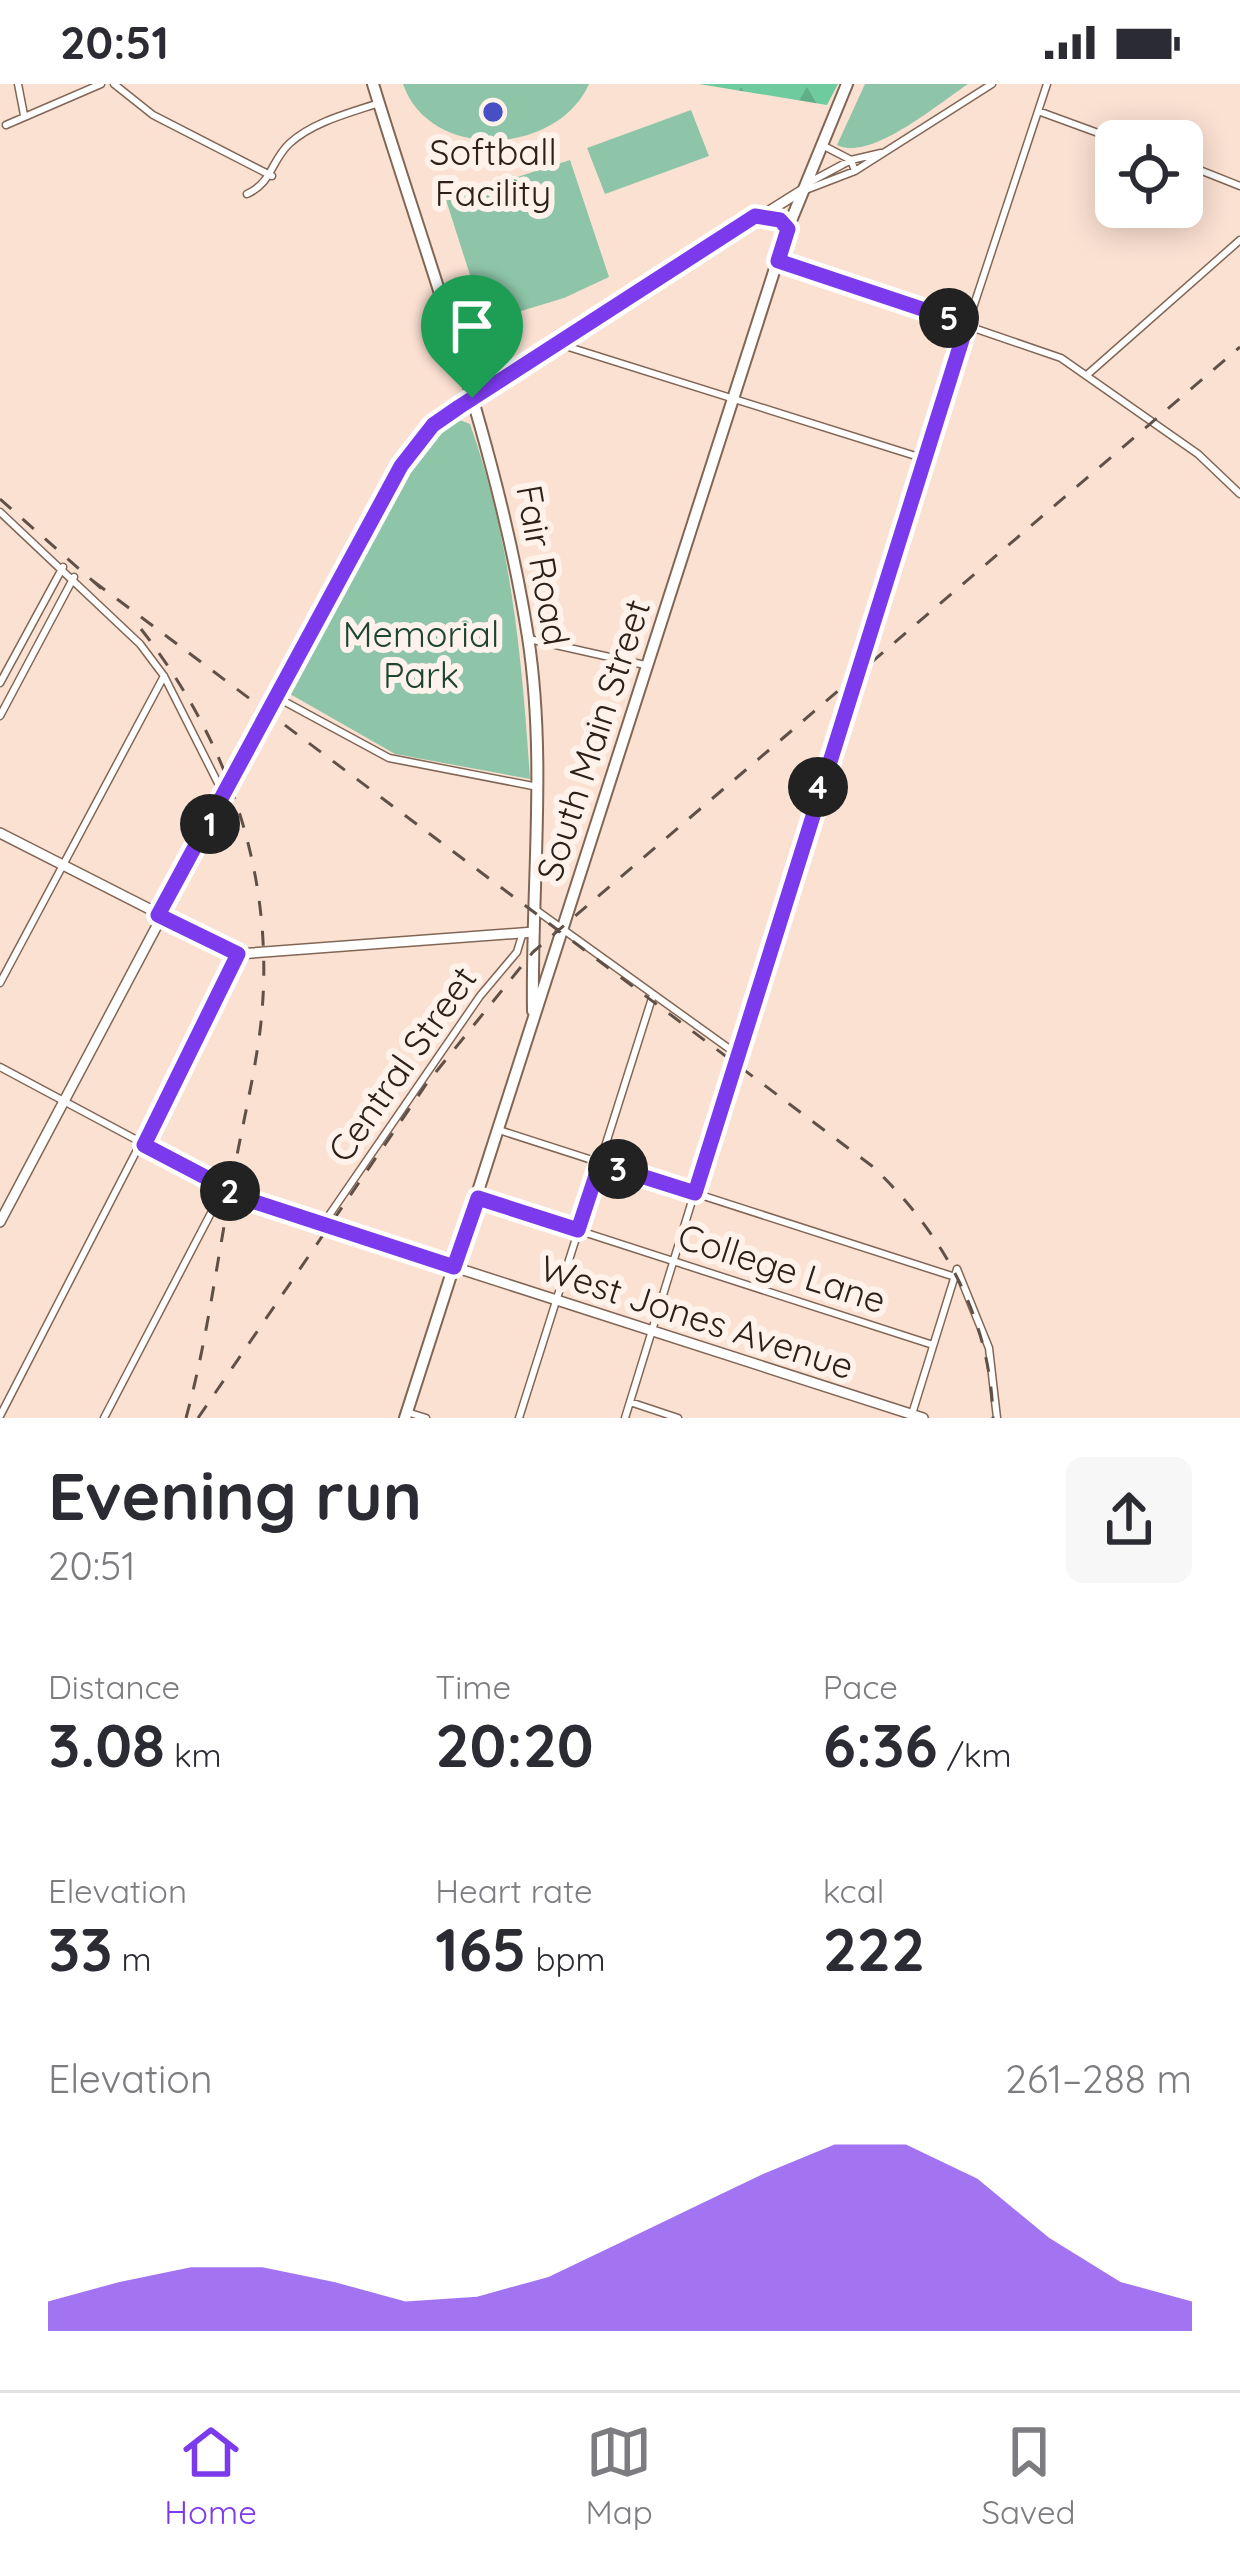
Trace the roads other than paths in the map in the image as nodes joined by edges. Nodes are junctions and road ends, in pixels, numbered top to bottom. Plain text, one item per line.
1 (18, 84) edge
2 (101, 84) edge
3 (114, 84) edge
4 (373, 84) edge
5 (847, 84) edge
6 (992, 84) edge
7 (1047, 84) edge
8 (379, 103) junction
9 (1038, 111) junction
10 (24, 115) junction
11 (5, 124) dead end
12 (1095, 132) edge
13 (820, 144) junction
14 (890, 151) junction
15 (850, 160) junction
16 (855, 171) junction
17 (1203, 171) edge
18 (272, 176) junction
19 (1240, 186) edge
20 (801, 191) junction
21 (247, 194) dead end
22 (755, 216) junction
23 (788, 229) junction
24 (1240, 240) edge
25 (778, 261) junction
26 (967, 324) junction
27 (559, 344) junction
28 (1088, 374) junction
29 (472, 398) junction
30 (736, 398) junction
31 (922, 458) junction
32 (1240, 494) edge
33 (0, 512) edge
34 (63, 567) junction
35 (74, 577) junction
36 (528, 639) junction
37 (649, 666) junction
38 (164, 676) junction
39 (0, 683) edge
40 (278, 698) junction
41 (0, 716) edge
42 (538, 788) junction
43 (225, 797) junction
44 (0, 833) edge
45 (60, 866) junction
46 (535, 910) junction
47 (158, 915) junction
48 (562, 931) junction
49 (529, 932) junction
50 (238, 954) junction
51 (0, 983) edge
52 (653, 995) junction
53 (534, 1020) junction
54 (738, 1055) junction
55 (0, 1067) edge
56 (63, 1102) junction
57 (499, 1130) junction
58 (144, 1145) junction
59 (600, 1163) junction
60 (224, 1187) junction
61 (695, 1193) junction
62 (478, 1198) junction
63 (0, 1222) edge
64 (321, 1227) junction
65 (578, 1230) junction
66 (674, 1262) junction
67 (454, 1267) junction
68 (956, 1273) junction
69 (556, 1299) junction
70 (653, 1330) junction
71 (933, 1345) junction
72 (630, 1402) junction
73 (406, 1415) edge
74 (0, 1416) edge
75 (915, 1417) edge
76 (104, 1418) edge
77 (426, 1418) edge
78 (519, 1418) edge
79 (625, 1418) edge
80 (678, 1418) edge
81 (997, 1418) edge

1 - 10 street
2 - 10 street
3 - 18 street
4 - 8 main road, Fair Road
5 - 13 main road, South Main Street
6 - 14 street
7 - 9 street
8 - 18 street
8 - 29 main road, Fair Road
9 - 12 street
9 - 26 street
10 - 11 street
13 - 15 street
13 - 20 main road, South Main Street
14 - 15 street
14 - 16 street
15 - 16 street
15 - 20 street
16 - 20 street
17 - 19 street
18 - 21 street
20 - 22 street
20 - 23 main road, South Main Street
22 - 23 main road
22 - 27 street
23 - 25 main road, South Main Street
24 - 28 street
25 - 26 street
25 - 30 main road, South Main Street
26 - 28 street
26 - 31 street
27 - 29 street
27 - 30 street
28 - 32 street
29 - 36 main road, Fair Road
29 - 40 street
30 - 31 street
30 - 37 main road, South Main Street
31 - 54 street
33 - 34 street
34 - 35 street
34 - 39 street
35 - 38 street
35 - 41 street
36 - 37 street
36 - 42 main road, Fair Road
37 - 48 main road, South Main Street
38 - 43 street
38 - 45 street
40 - 42 street
40 - 43 street
42 - 46 main road, Fair Road
43 - 47 street
44 - 45 street
45 - 47 street
45 - 51 street
46 - 48 street
46 - 49 main road, Fair Road
47 - 50 street
47 - 56 street
48 - 49 main road
48 - 52 street
48 - 53 main road, South Main Street
49 - 50 street
49 - 53 main road, Fair Road
49 - 64 street, Central Street
50 - 58 street
52 - 54 street
52 - 59 street
53 - 57 main road, South Main Street
54 - 61 street
55 - 56 street
56 - 58 street
56 - 63 street
57 - 59 street
57 - 62 main road, South Main Street
58 - 60 street
58 - 74 street
59 - 61 street
59 - 65 street
60 - 64 street
60 - 76 street
61 - 66 street
61 - 68 street
62 - 65 street, College Lane
62 - 67 main road, South Main Street
64 - 67 street
65 - 66 street, College Lane
65 - 69 street
66 - 70 street
66 - 71 street, College Lane
67 - 69 street, West Jones Avenue
67 - 73 main road, South Main Street
68 - 71 street
68 - 81 street
69 - 70 street, West Jones Avenue
69 - 78 street
70 - 72 street
70 - 75 street, West Jones Avenue
71 - 75 street
72 - 79 street
72 - 80 street
73 - 77 street

